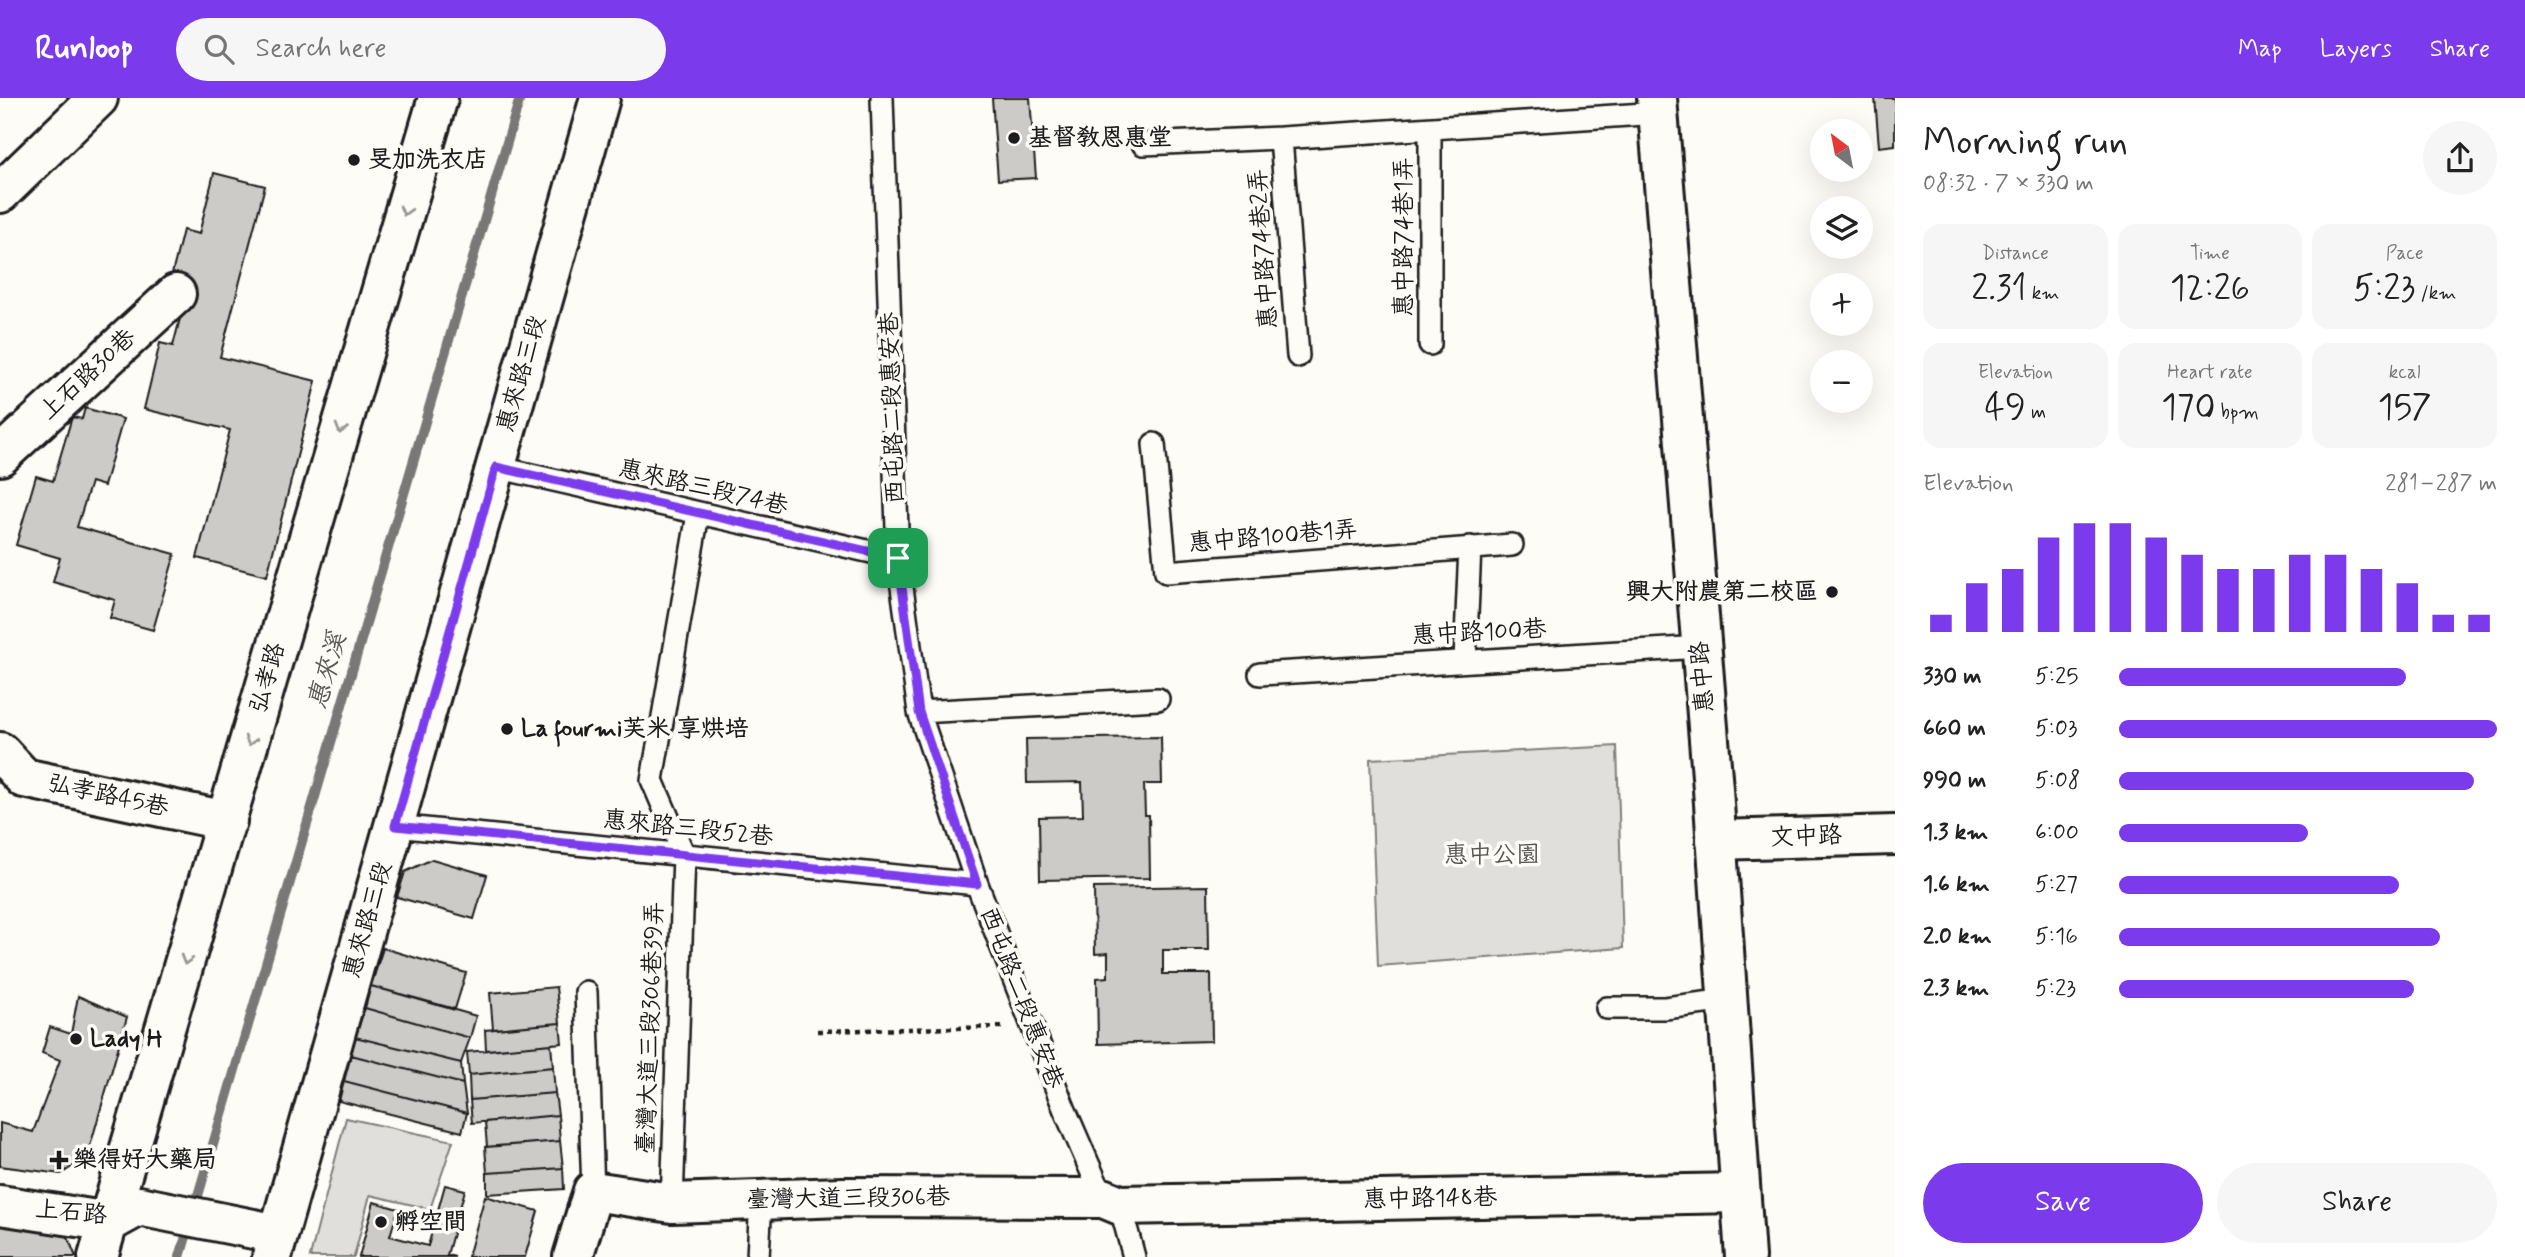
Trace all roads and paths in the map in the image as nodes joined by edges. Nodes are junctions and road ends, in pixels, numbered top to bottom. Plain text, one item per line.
1 (97, 98) edge
2 (438, 98) edge
3 (600, 98) edge
4 (882, 98) edge
5 (1658, 106) edge
6 (1430, 129) junction
7 (1281, 138) junction
8 (1143, 144) dead end
9 (3, 183) edge
10 (176, 294) dead end
11 (1430, 344) dead end
12 (1298, 356) dead end
13 (1154, 444) dead end
14 (0, 456) edge
15 (496, 467) junction
16 (698, 514) junction
17 (1512, 545) dead end
18 (1470, 547) junction
19 (898, 558) junction
20 (1701, 647) junction
21 (1465, 660) junction
22 (1260, 674) dead end
23 (1158, 699) dead end
24 (919, 712) junction
25 (0, 752) edge
26 (226, 821) junction
27 (395, 826) junction
28 (1895, 835) edge
29 (1716, 840) junction
30 (684, 855) junction
31 (977, 884) junction
32 (586, 992) dead end
33 (1728, 1000) junction
34 (1607, 1008) dead end
35 (1031, 1026) junction
36 (817, 1031) dead end
37 (593, 1191) junction
38 (1740, 1192) junction
39 (761, 1199) junction
40 (1112, 1201) junction
41 (671, 1203) junction
42 (0, 1205) edge
43 (124, 1214) junction
44 (275, 1245) edge
45 (99, 1257) edge
46 (573, 1257) edge
47 (758, 1257) edge
48 (1134, 1257) edge
49 (1745, 1257) edge

1 - 9 street
2 -> 26 street, 弘孝路
3 - 15 street, 惠來路三段
4 - 19 lane, 西屯路二段惠安巷
5 - 6 lane
5 - 20 street, 惠中路
6 - 7 lane
6 - 11 lane, 惠中路74巷1弄
7 - 8 lane
7 - 12 lane, 惠中路74巷2弄
10 - 14 street, 上石路30巷
13 - 18 lane, 惠中路100巷1弄
15 - 16 lane, 惠來路三段74巷
15 - 27 street, 惠來路三段
16 - 19 lane, 惠來路三段74巷
16 - 30 lane
17 - 18 lane, 惠中路100巷1弄
18 - 21 lane
19 - 24 lane, 西屯路二段惠安巷
20 - 21 lane, 惠中路100巷
20 - 29 street, 惠中路
21 - 22 lane, 惠中路100巷
23 - 24 lane
24 - 31 lane, 西屯路二段惠安巷
25 - 26 street, 弘孝路45巷
26 -> 43 street, 弘孝路
27 - 30 lane, 惠來路三段52巷
27 - 44 street, 惠來路三段
28 - 29 street, 文中路
29 - 33 street, 惠中路
30 - 31 lane, 惠來路三段52巷
30 - 41 lane, 臺灣大道三段306巷39弄
31 - 35 lane, 西屯路二段惠安巷
32 - 37 lane
33 - 34 lane
33 - 38 street, 惠中路
35 - 36 path
35 - 40 lane, 西屯路二段惠安巷
37 - 41 street, 臺灣大道三段306巷
37 - 46 street
38 - 40 street, 惠中路148巷
38 - 49 street, 惠中路
39 - 40 street, 臺灣大道三段306巷
39 - 41 street, 臺灣大道三段306巷
39 - 47 lane
40 - 48 lane, 西屯路二段惠安巷
42 - 43 street, 上石路
43 - 44 street, 上石路
43 - 45 street, 弘孝路

